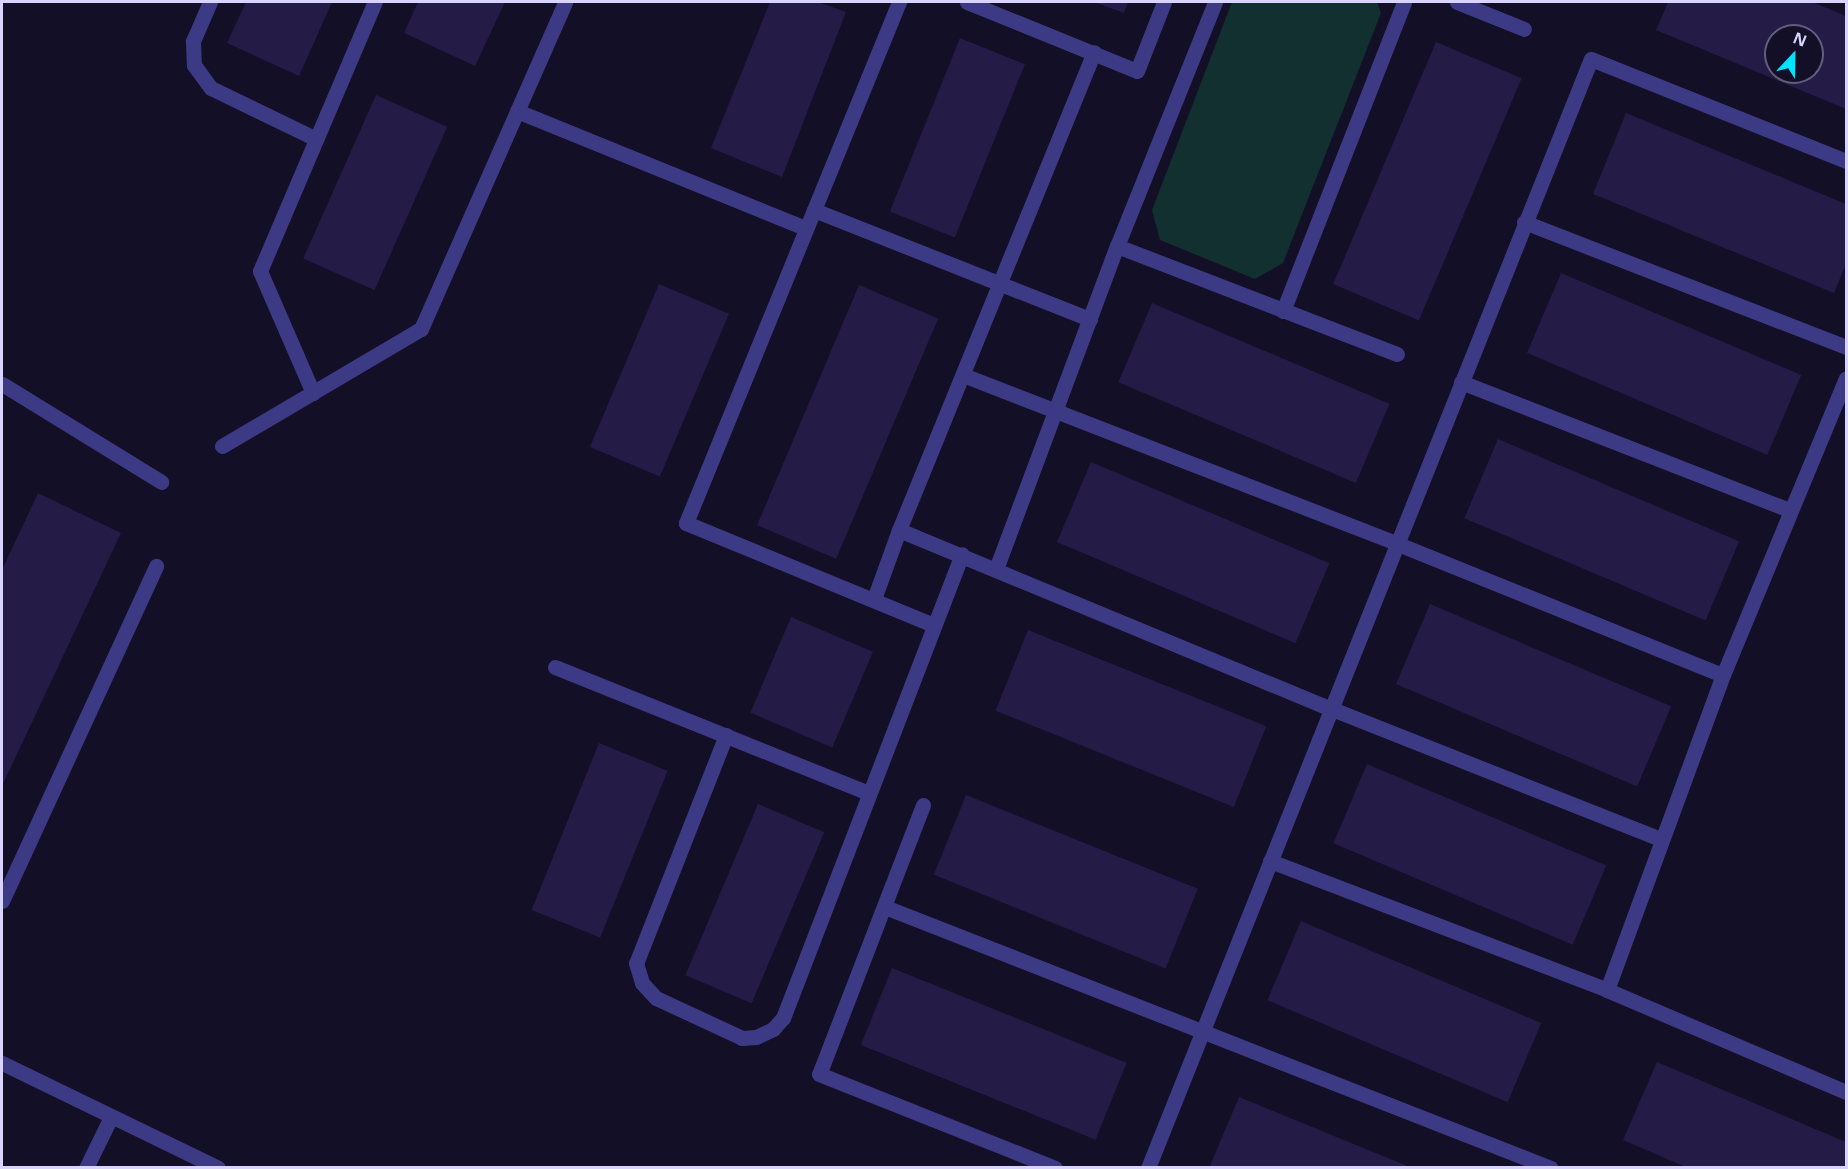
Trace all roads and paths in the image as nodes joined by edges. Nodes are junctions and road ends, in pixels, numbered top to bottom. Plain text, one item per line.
1 (210, 2) edge
2 (375, 2) edge
3 (565, 2) edge
4 (899, 2) edge
5 (967, 2) edge
6 (1164, 2) edge
7 (1215, 2) edge
8 (1404, 2) edge
9 (1457, 2) edge
10 (1524, 29) dead end
11 (1094, 52) junction
12 (517, 111) junction
13 (316, 139) junction
14 (1846, 161) edge
15 (814, 210) junction
16 (1524, 222) junction
17 (806, 228) junction
18 (1117, 246) junction
19 (1000, 282) junction
20 (1283, 311) junction
21 (1090, 319) junction
22 (1846, 347) edge
23 (1397, 354) dead end
24 (963, 375) junction
25 (1846, 378) edge
26 (1461, 382) junction
27 (2, 384) edge
28 (313, 393) junction
29 (1054, 411) junction
30 (222, 446) dead end
31 (161, 482) dead end
32 (1790, 510) junction
33 (899, 530) junction
34 (1398, 544) junction
35 (962, 554) junction
36 (156, 566) dead end
37 (996, 569) junction
38 (874, 599) junction
39 (933, 625) junction
40 (555, 667) dead end
41 (1723, 675) junction
42 (1332, 709) junction
43 (726, 735) junction
44 (869, 793) junction
45 (923, 805) dead end
46 (1661, 839) junction
47 (1270, 861) junction
48 (2, 902) edge
49 (885, 907) junction
50 (1607, 990) junction
51 (1201, 1030) junction
52 (2, 1063) edge
53 (1846, 1092) edge
54 (111, 1117) junction
55 (86, 1167) edge
56 (218, 1167) edge
57 (1055, 1167) edge
58 (1148, 1167) edge
59 (1551, 1167) edge

1 - 13 lane
2 - 13 lane
3 - 12 lane
4 - 15 lane
5 - 11 lane
6 - 11 lane
7 - 18 lane
8 - 20 lane
9 - 10 lane
11 - 19 lane
12 - 17 lane
12 - 28 lane
13 - 28 lane
14 - 16 lane
15 - 17 lane
15 - 19 lane
16 - 22 lane
16 - 26 lane
17 - 38 lane
18 - 20 lane
18 - 21 lane
19 - 21 lane
19 - 24 lane
20 - 23 lane
21 - 29 lane
24 - 29 lane
24 - 33 lane
25 - 32 lane
26 - 32 lane
26 - 34 lane
27 - 31 lane
28 - 30 lane
29 - 34 lane
29 - 37 lane
32 - 41 lane
33 - 35 lane
33 - 38 lane
34 - 41 lane
34 - 42 lane
35 - 37 lane
35 - 39 lane
36 - 48 lane
37 - 42 lane
38 - 39 lane
39 - 44 lane
40 - 43 lane
41 - 46 lane
42 - 46 lane
42 - 47 lane
43 - 44 lane
43 - 44 lane
45 - 49 lane
46 - 50 lane
47 - 50 lane
47 - 51 lane
49 - 51 lane
49 - 57 lane
50 - 53 lane
51 - 58 lane
51 - 59 lane
52 - 54 lane
54 - 55 lane
54 - 56 lane

